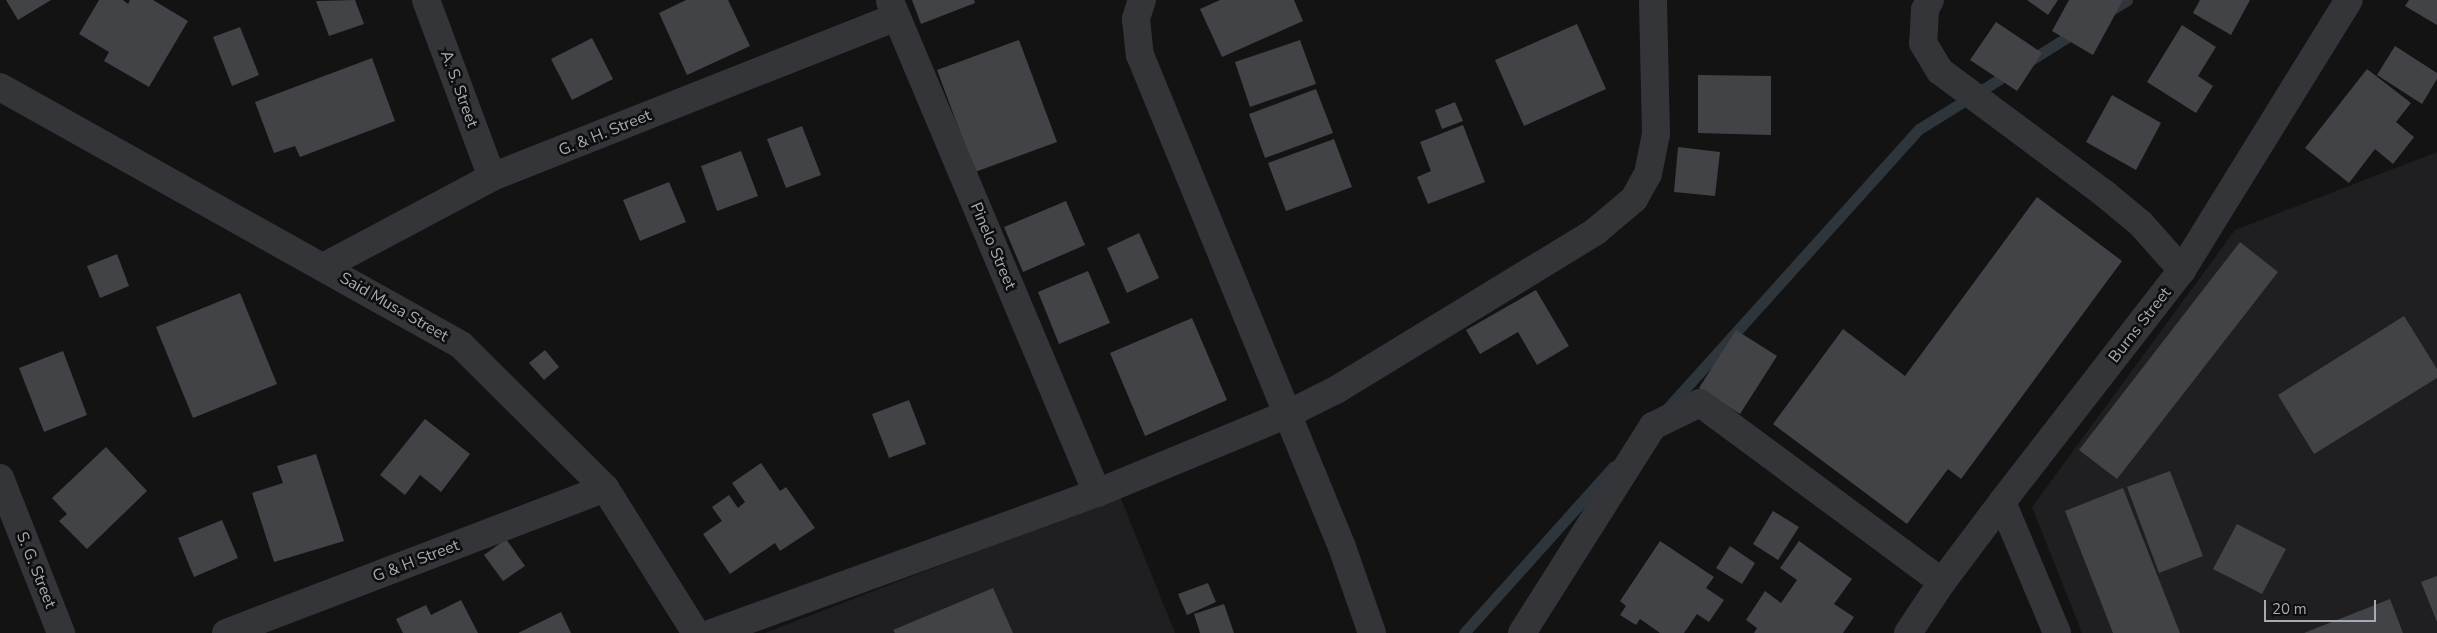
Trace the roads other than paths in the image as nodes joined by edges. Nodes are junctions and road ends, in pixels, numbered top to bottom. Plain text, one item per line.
1 (426, 0) edge
2 (1142, 0) edge
3 (1653, 0) edge
4 (1930, 0) edge
5 (2348, 0) edge
6 (893, 9) edge
7 (0, 87) edge
8 (492, 177) junction
9 (323, 267) junction
10 (2182, 270) junction
11 (1288, 414) junction
12 (0, 478) edge
13 (605, 488) junction
14 (1096, 493) junction
15 (2002, 502) junction
16 (1942, 582) junction
17 (61, 633) edge
18 (226, 633) edge
19 (696, 633) edge
20 (712, 633) edge
21 (1372, 633) edge
22 (1522, 633) edge
23 (1908, 633) edge
24 (2057, 633) edge

1 - 8 street, A. S. Street
2 - 11 street
3 - 11 street
4 - 10 street
5 - 10 street, Burns Street
6 - 8 street, G. & H. Street
6 - 14 street, Pinelo Street
7 - 9 street, Said Musa Street
8 - 9 street, G. & H. Street
9 - 13 street, Said Musa Street
10 - 15 street, Burns Street
11 - 14 street
11 - 21 street
12 - 17 street, S. G. Street
13 - 18 street, G & H Street
13 - 19 street, Said Musa Street
14 - 20 street
15 - 16 street, Burns Street
15 - 24 street
16 - 22 street
16 - 23 street, Burns Street

